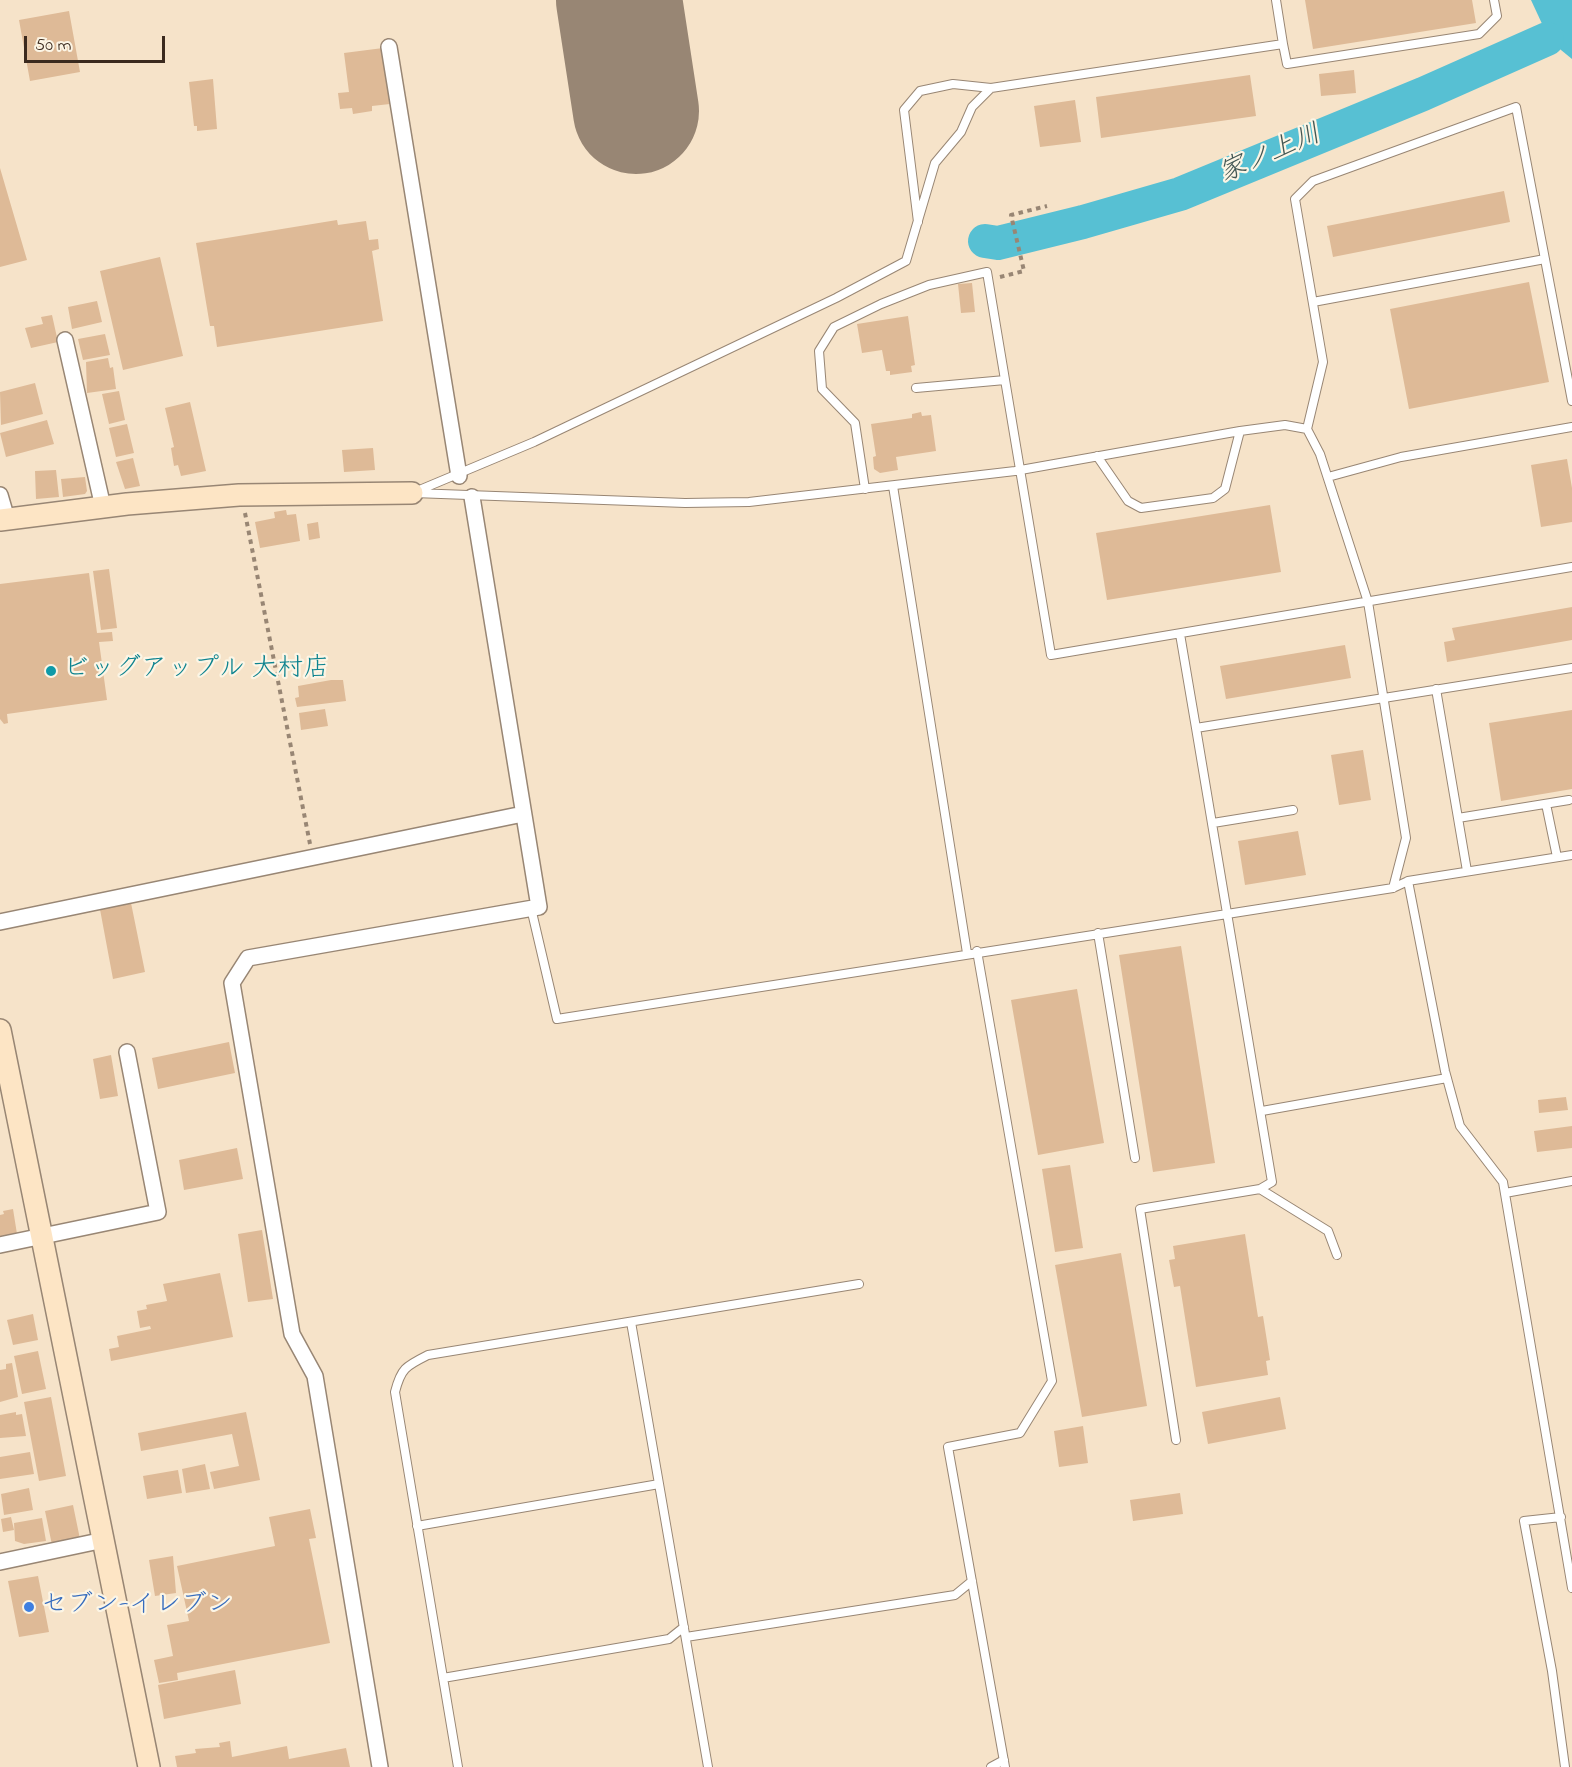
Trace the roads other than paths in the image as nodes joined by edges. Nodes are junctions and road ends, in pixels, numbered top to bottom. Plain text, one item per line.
1 (1276, 0) edge
2 (1494, 0) edge
3 (1283, 44) junction
4 (389, 47) dead end
5 (991, 88) junction
6 (918, 222) junction
7 (1545, 259) junction
8 (1313, 302) junction
9 (65, 340) dead end
10 (1005, 380) junction
11 (916, 388) dead end
12 (1572, 401) edge
13 (1572, 427) edge
14 (1307, 429) junction
15 (1240, 431) junction
16 (1097, 456) junction
17 (1020, 470) junction
18 (459, 476) junction
19 (1328, 477) junction
20 (893, 486) junction
21 (865, 489) junction
22 (412, 493) junction
23 (0, 495) edge
24 (472, 497) junction
25 (103, 507) junction
26 (4, 520) edge
27 (1572, 567) edge
28 (1368, 602) junction
29 (1180, 633) junction
30 (1572, 668) edge
31 (1436, 689) junction
32 (1383, 697) junction
33 (1196, 728) junction
34 (1569, 800) dead end
35 (1545, 804) junction
36 (1293, 810) dead end
37 (523, 814) junction
38 (1458, 818) junction
39 (1213, 824) junction
40 (1572, 855) edge
41 (1557, 857) junction
42 (1467, 871) junction
43 (1408, 880) junction
44 (1393, 888) junction
45 (531, 908) junction
46 (1228, 913) junction
47 (0, 922) edge
48 (1098, 933) junction
49 (977, 951) junction
50 (967, 953) junction
51 (0, 1030) edge
52 (127, 1052) dead end
53 (1447, 1078) junction
54 (1262, 1111) junction
55 (1135, 1158) dead end
56 (1572, 1181) edge
57 (1260, 1188) junction
58 (1505, 1193) junction
59 (42, 1237) junction
60 (0, 1245) edge
61 (1337, 1255) dead end
62 (859, 1284) dead end
63 (631, 1322) junction
64 (1176, 1440) dead end
65 (659, 1484) junction
66 (1561, 1517) junction
67 (417, 1526) junction
68 (104, 1540) junction
69 (0, 1562) edge
70 (1571, 1578) edge
71 (972, 1581) junction
72 (1572, 1588) edge
73 (684, 1627) junction
74 (686, 1637) junction
75 (443, 1678) junction
76 (1004, 1764) edge
77 (149, 1767) edge
78 (380, 1767) edge
79 (458, 1767) edge
80 (708, 1767) edge
81 (991, 1767) edge
82 (1565, 1767) edge

1 - 3 lane
2 - 3 lane
3 - 5 lane
4 - 18 street
5 - 6 lane
5 - 6 lane
6 - 18 lane
7 - 8 lane
7 - 8 lane
7 - 12 lane
8 - 14 lane
9 - 25 street
10 - 11 lane
10 - 17 lane
10 - 21 lane
13 - 19 lane
14 - 15 lane
14 - 19 lane
15 - 16 lane
15 - 16 lane
16 - 17 lane
17 - 20 lane
17 - 29 lane
18 - 22 lane
19 - 28 lane
20 - 21 lane
20 - 50 lane
21 - 24 lane
22 - 24 lane
22 - 25 street
23 - 26 street
24 - 37 street
25 - 26 street
27 - 28 lane
28 - 29 lane
28 - 32 lane
29 - 33 lane
30 - 31 lane
31 - 32 lane
31 - 38 lane
32 - 33 lane
32 - 44 lane
33 - 39 lane
34 - 35 lane
35 - 38 lane
35 - 41 lane
36 - 39 lane
37 - 45 street
37 - 47 street
38 - 42 lane
39 - 46 lane
40 - 41 lane
41 - 42 lane
42 - 43 lane
43 - 44 lane
43 - 53 lane
44 - 46 lane
45 - 50 lane
45 - 78 street
46 - 48 lane
46 - 54 lane
48 - 49 lane
48 - 55 lane
49 - 50 lane
49 - 71 lane
51 - 59 street
52 - 59 street
53 - 54 lane
53 - 58 lane
54 - 57 lane
56 - 58 lane
57 - 61 lane
57 - 64 lane
58 - 66 lane
59 - 60 street
59 - 68 street
62 - 63 lane
63 - 65 lane
63 - 67 lane
65 - 67 lane
65 - 73 lane
66 - 70 lane
66 - 82 lane
67 - 75 lane
68 - 69 street
68 - 77 street
70 - 72 lane
71 - 74 lane
71 - 76 lane
73 - 74 lane
73 - 75 lane
74 - 80 lane
75 - 79 lane
76 - 81 lane

